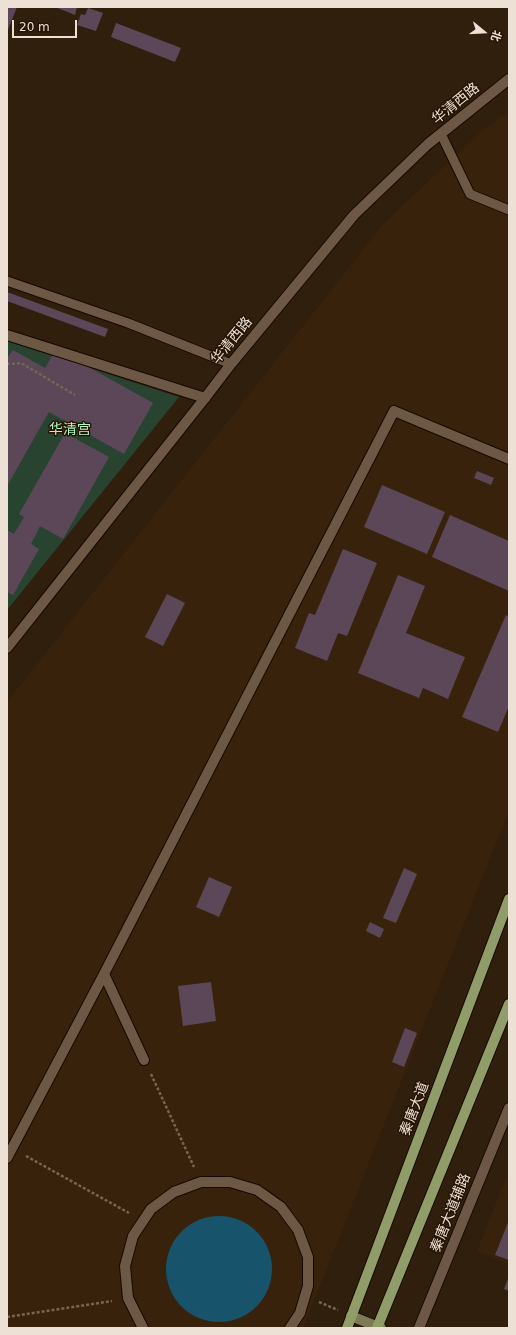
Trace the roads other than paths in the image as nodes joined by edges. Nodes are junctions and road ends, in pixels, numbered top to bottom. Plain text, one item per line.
1 (509, 79) edge
2 (442, 134) junction
3 (509, 210) edge
4 (7, 281) edge
5 (7, 334) edge
6 (231, 364) junction
7 (205, 398) junction
8 (509, 459) edge
9 (7, 648) edge
10 (509, 899) edge
11 (104, 974) junction
12 (509, 1004) edge
13 (144, 1060) road end
14 (509, 1108) edge
15 (7, 1158) edge
16 (351, 1316) junction
17 (143, 1328) edge
18 (290, 1328) edge
19 (346, 1328) edge
20 (379, 1328) edge
21 (419, 1328) edge

1 - 2 street, 华清西路
2 - 3 lane
2 - 6 street, 华清西路
4 - 6 lane
5 - 7 street
6 - 7 street, 华清西路
7 - 9 street, 华清西路
8 - 11 street
10 - 16 main road, 秦唐大道
11 - 13 street
11 - 15 street
12 - 20 main road
14 - 21 street, 秦唐大道辅路
16 - 19 main road, 秦唐大道
16 - 20 main road
17 - 18 street

